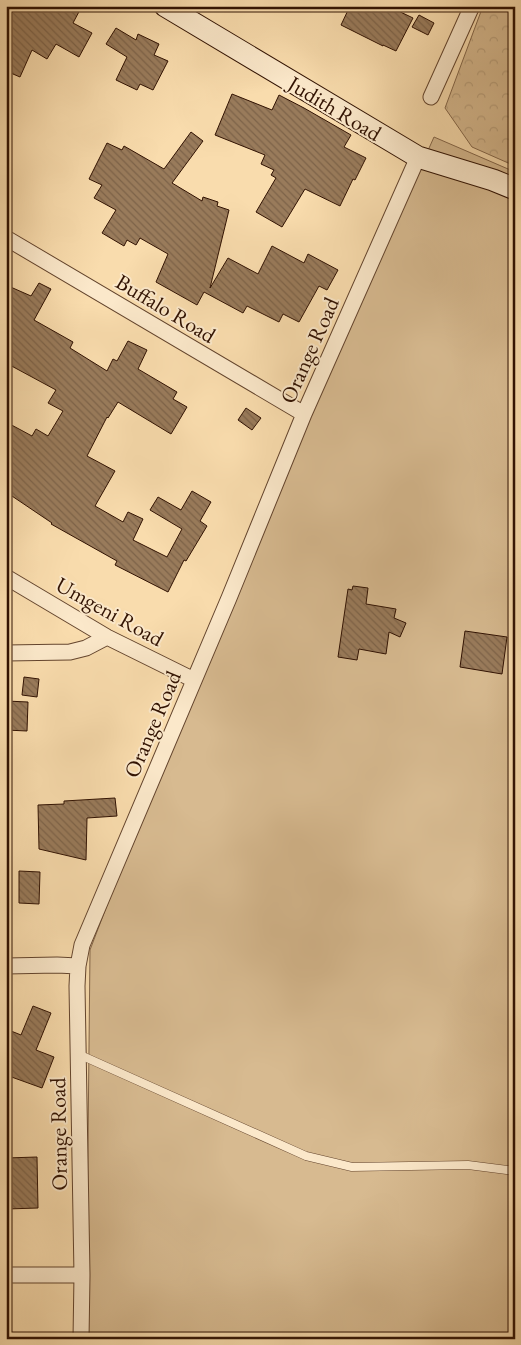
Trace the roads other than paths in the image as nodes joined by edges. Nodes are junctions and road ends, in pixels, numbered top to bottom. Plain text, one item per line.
1 (165, 6) edge
2 (472, 6) edge
3 (432, 97) dead end
4 (418, 157) junction
5 (515, 189) edge
6 (6, 238) edge
7 (304, 414) junction
8 (6, 576) edge
9 (108, 637) junction
10 (6, 653) edge
11 (194, 680) junction
12 (6, 966) edge
13 (78, 966) junction
14 (78, 1054) junction
15 (515, 1171) edge
16 (6, 1275) edge
17 (82, 1275) junction
18 (81, 1339) edge

1 - 4 street, Judith Road
2 - 3 street
4 - 5 street, Judith Road
4 - 7 street, Orange Road
6 - 7 street, Buffalo Road
7 - 11 street, Orange Road
8 - 9 street, Umgeni Road
9 - 10 street
9 - 11 street, Umgeni Road
11 - 13 street, Orange Road
12 - 13 street
13 - 14 street, Orange Road
14 - 15 lane
14 - 17 street, Orange Road
16 - 17 street
17 - 18 street, Orange Road

